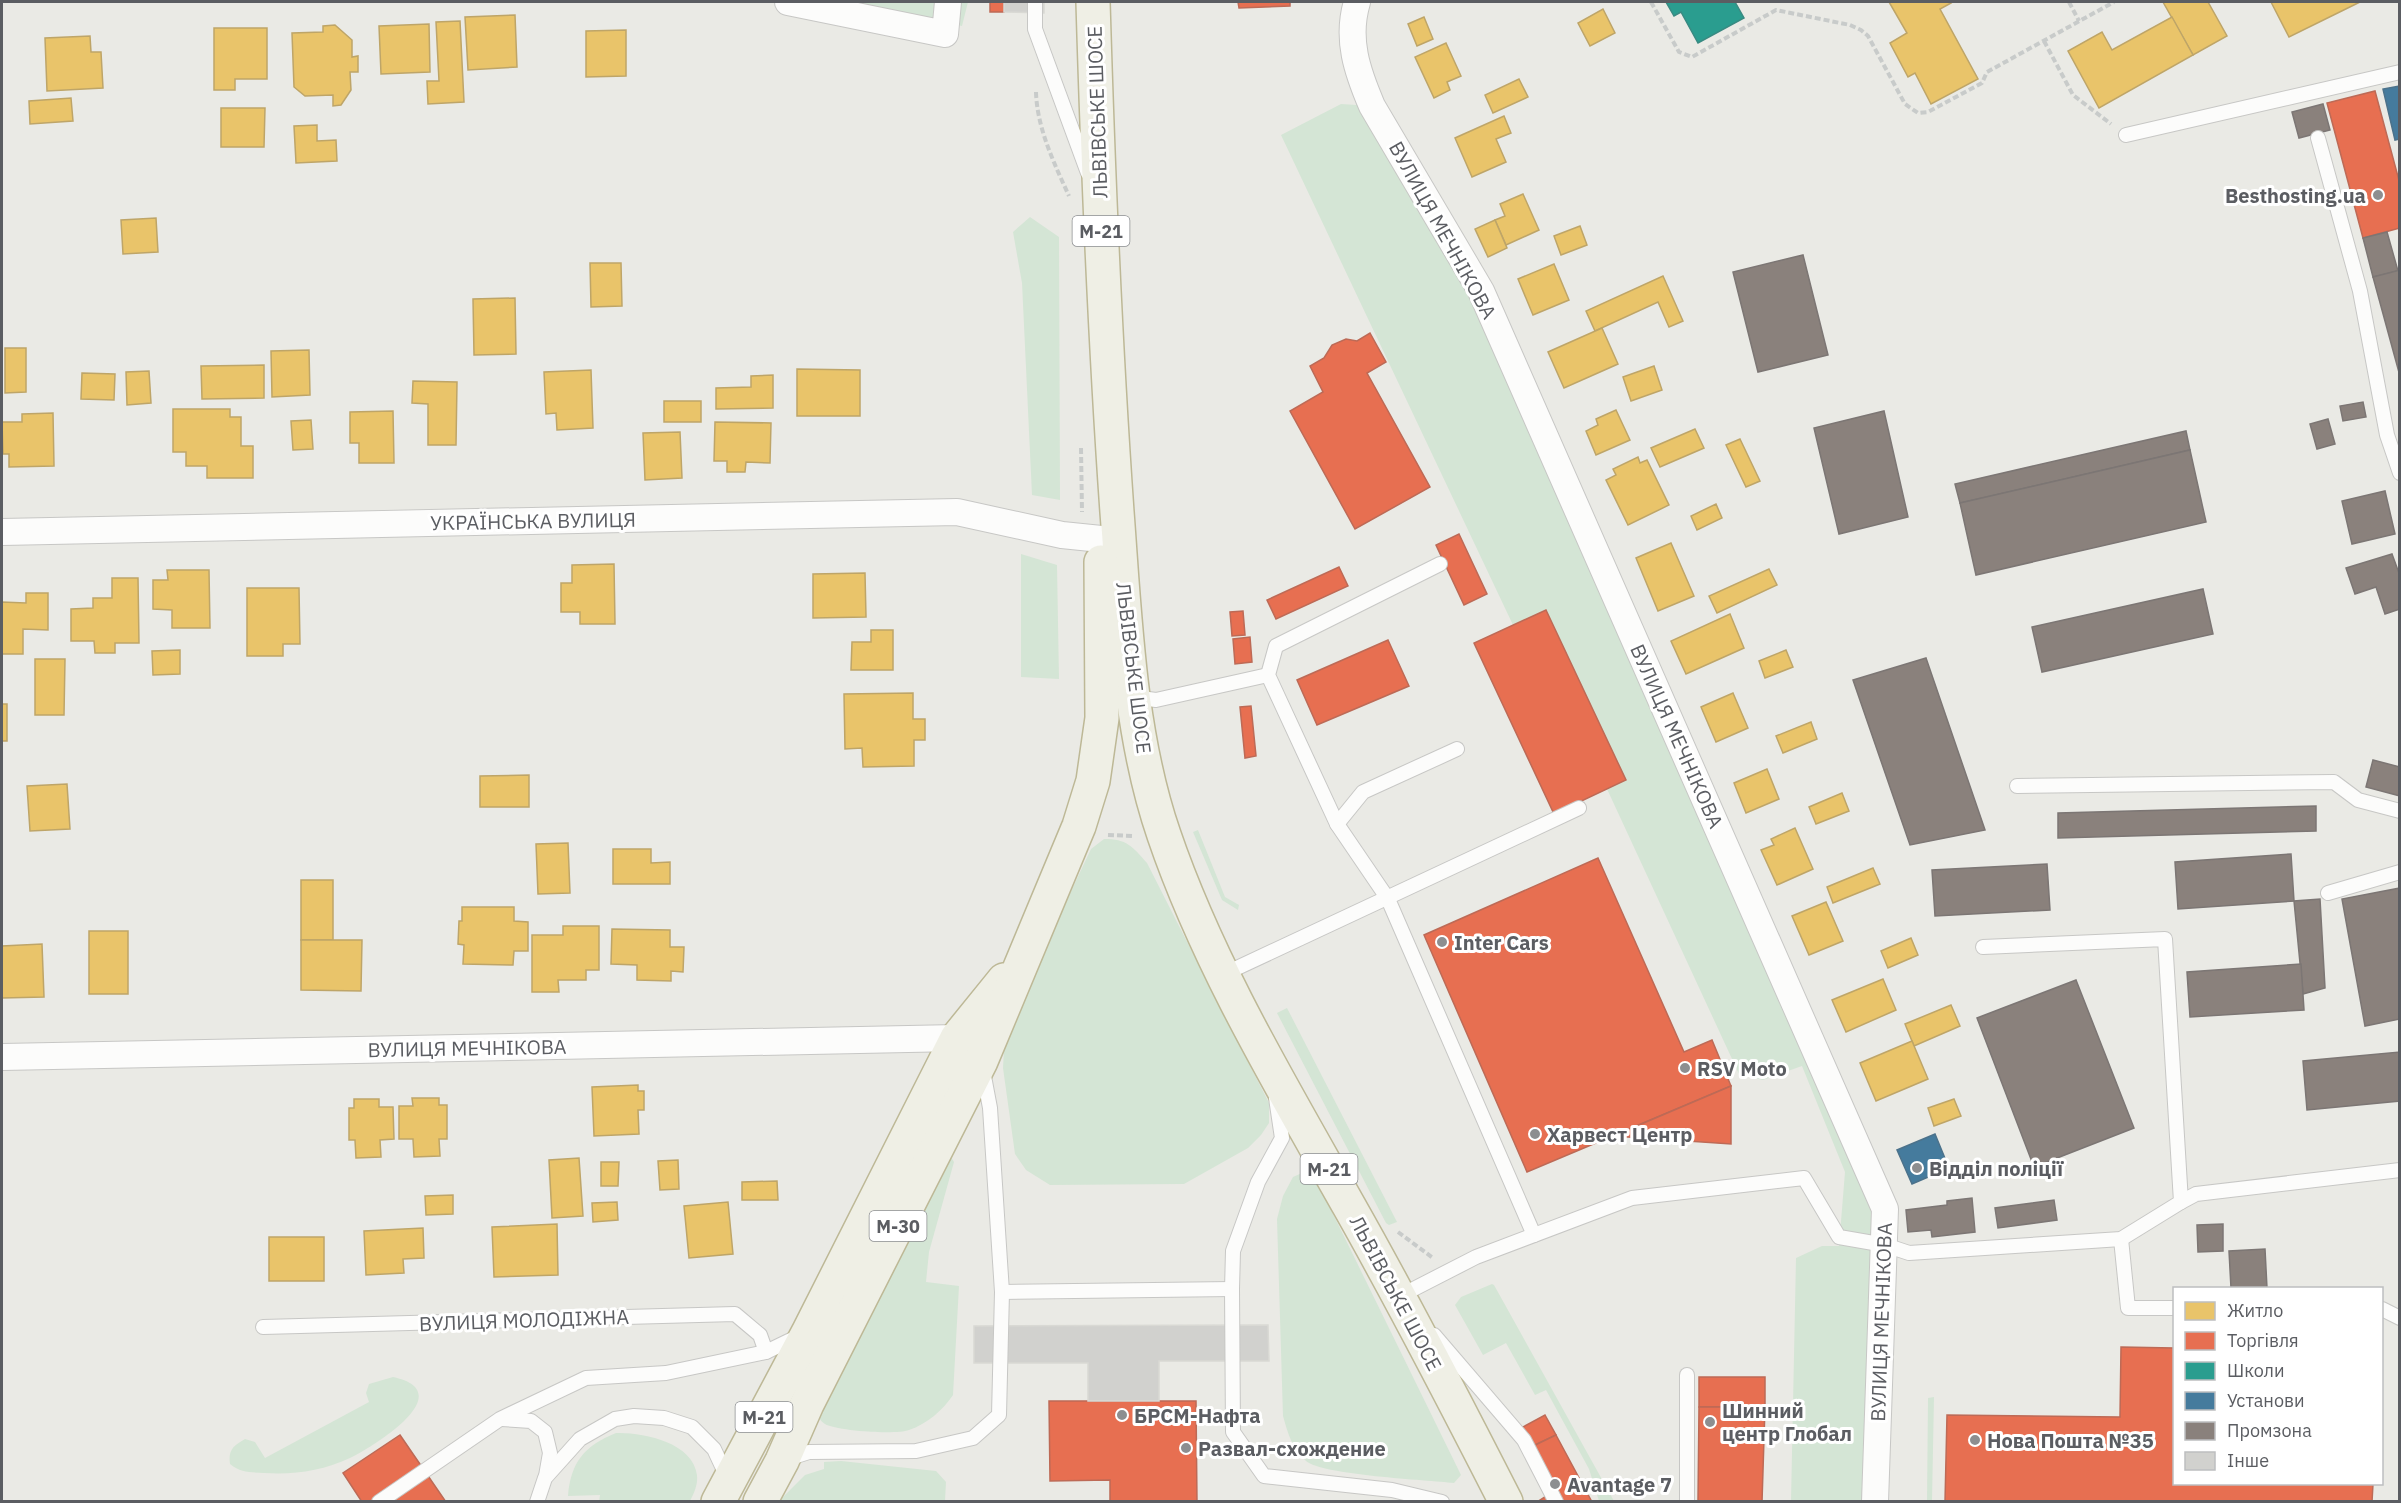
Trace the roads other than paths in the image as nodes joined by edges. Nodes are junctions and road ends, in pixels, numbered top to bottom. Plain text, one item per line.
1 (788, 2) edge
2 (948, 2) edge
3 (1035, 2) edge
4 (1094, 2) edge
5 (1357, 2) edge
6 (2400, 72) edge
7 (2126, 135) road end
8 (2318, 138) dead end
9 (1099, 204) junction
10 (1113, 460) junction
11 (2400, 473) edge
12 (2, 532) edge
13 (1101, 539) junction
14 (1440, 564) dead end
15 (1268, 675) junction
16 (1133, 698) junction
17 (1456, 749) dead end
18 (2017, 786) dead end
19 (1579, 808) dead end
20 (2400, 811) edge
21 (1337, 824) junction
22 (2400, 872) edge
23 (2328, 894) dead end
24 (1388, 899) junction
25 (1983, 947) dead end
26 (1029, 948) junction
27 (1224, 974) junction
28 (945, 1038) junction
29 (2, 1057) edge
30 (981, 1061) junction
31 (1273, 1070) junction
32 (2400, 1170) edge
33 (2181, 1202) junction
34 (1534, 1235) junction
35 (2121, 1239) junction
36 (1885, 1245) junction
37 (1232, 1289) junction
38 (1002, 1292) junction
39 (1400, 1296) junction
40 (2173, 1308) edge
41 (2383, 1310) edge
42 (2400, 1318) edge
43 (263, 1327) dead end
44 (809, 1332) junction
45 (766, 1352) junction
46 (1687, 1375) dead end
47 (500, 1419) junction
48 (782, 1461) junction
49 (545, 1478) junction
50 (723, 1492) edge
51 (378, 1502) edge
52 (537, 1502) edge
53 (760, 1502) edge
54 (1442, 1502) edge
55 (1506, 1502) edge
56 (1556, 1502) edge
57 (1687, 1502) edge
58 (1875, 1502) edge

1 - 2 street
3 - 9 lane
4 - 9 highway, ЛЬВІВСЬКЕ ШОСЕ / М-21
5 - 36 street, ВУЛИЦЯ МЕЧНІКОВА
6 - 7 lane
8 - 11 lane
9 - 10 highway, ЛЬВІВСЬКЕ ШОСЕ / М-21
10 - 13 highway, М-21
10 - 16 highway, ЛЬВІВСЬКЕ ШОСЕ / М-21
12 - 13 street, УКРАЇНСЬКА ВУЛИЦЯ
13 - 26 highway, М-21
14 - 15 lane
15 - 16 lane
15 - 21 lane
16 - 27 highway, ЛЬВІВСЬКЕ ШОСЕ / М-21
17 - 21 lane
18 - 20 lane
19 - 24 lane
21 - 24 lane
22 - 23 lane
24 - 27 lane
24 - 34 lane
25 - 33 lane
26 - 28 highway, М-21
26 - 30 highway, М-30
27 - 31 highway, ЛЬВІВСЬКЕ ШОСЕ / М-21
28 - 29 street, ВУЛИЦЯ МЕЧНІКОВА
28 - 44 highway, М-21
30 - 38 lane
30 - 48 highway, М-30
31 - 37 lane
31 - 39 highway, ЛЬВІВСЬКЕ ШОСЕ / М-21
32 - 33 lane
33 - 35 lane
34 - 36 lane
34 - 39 lane
35 - 36 lane
35 - 40 lane
36 - 58 street, ВУЛИЦЯ МЕЧНІКОВА
37 - 38 lane
37 - 54 lane
38 - 48 lane
39 - 55 highway, ЛЬВІВСЬКЕ ШОСЕ / М-21
39 - 56 lane
41 - 42 lane
43 - 45 lane, ВУЛИЦЯ МОЛОДІЖНА
44 - 45 lane
44 - 50 highway, М-21
45 - 47 lane
46 - 57 lane
47 - 49 lane
47 - 51 lane
48 - 53 highway, М-30
49 - 50 lane
49 - 52 lane

